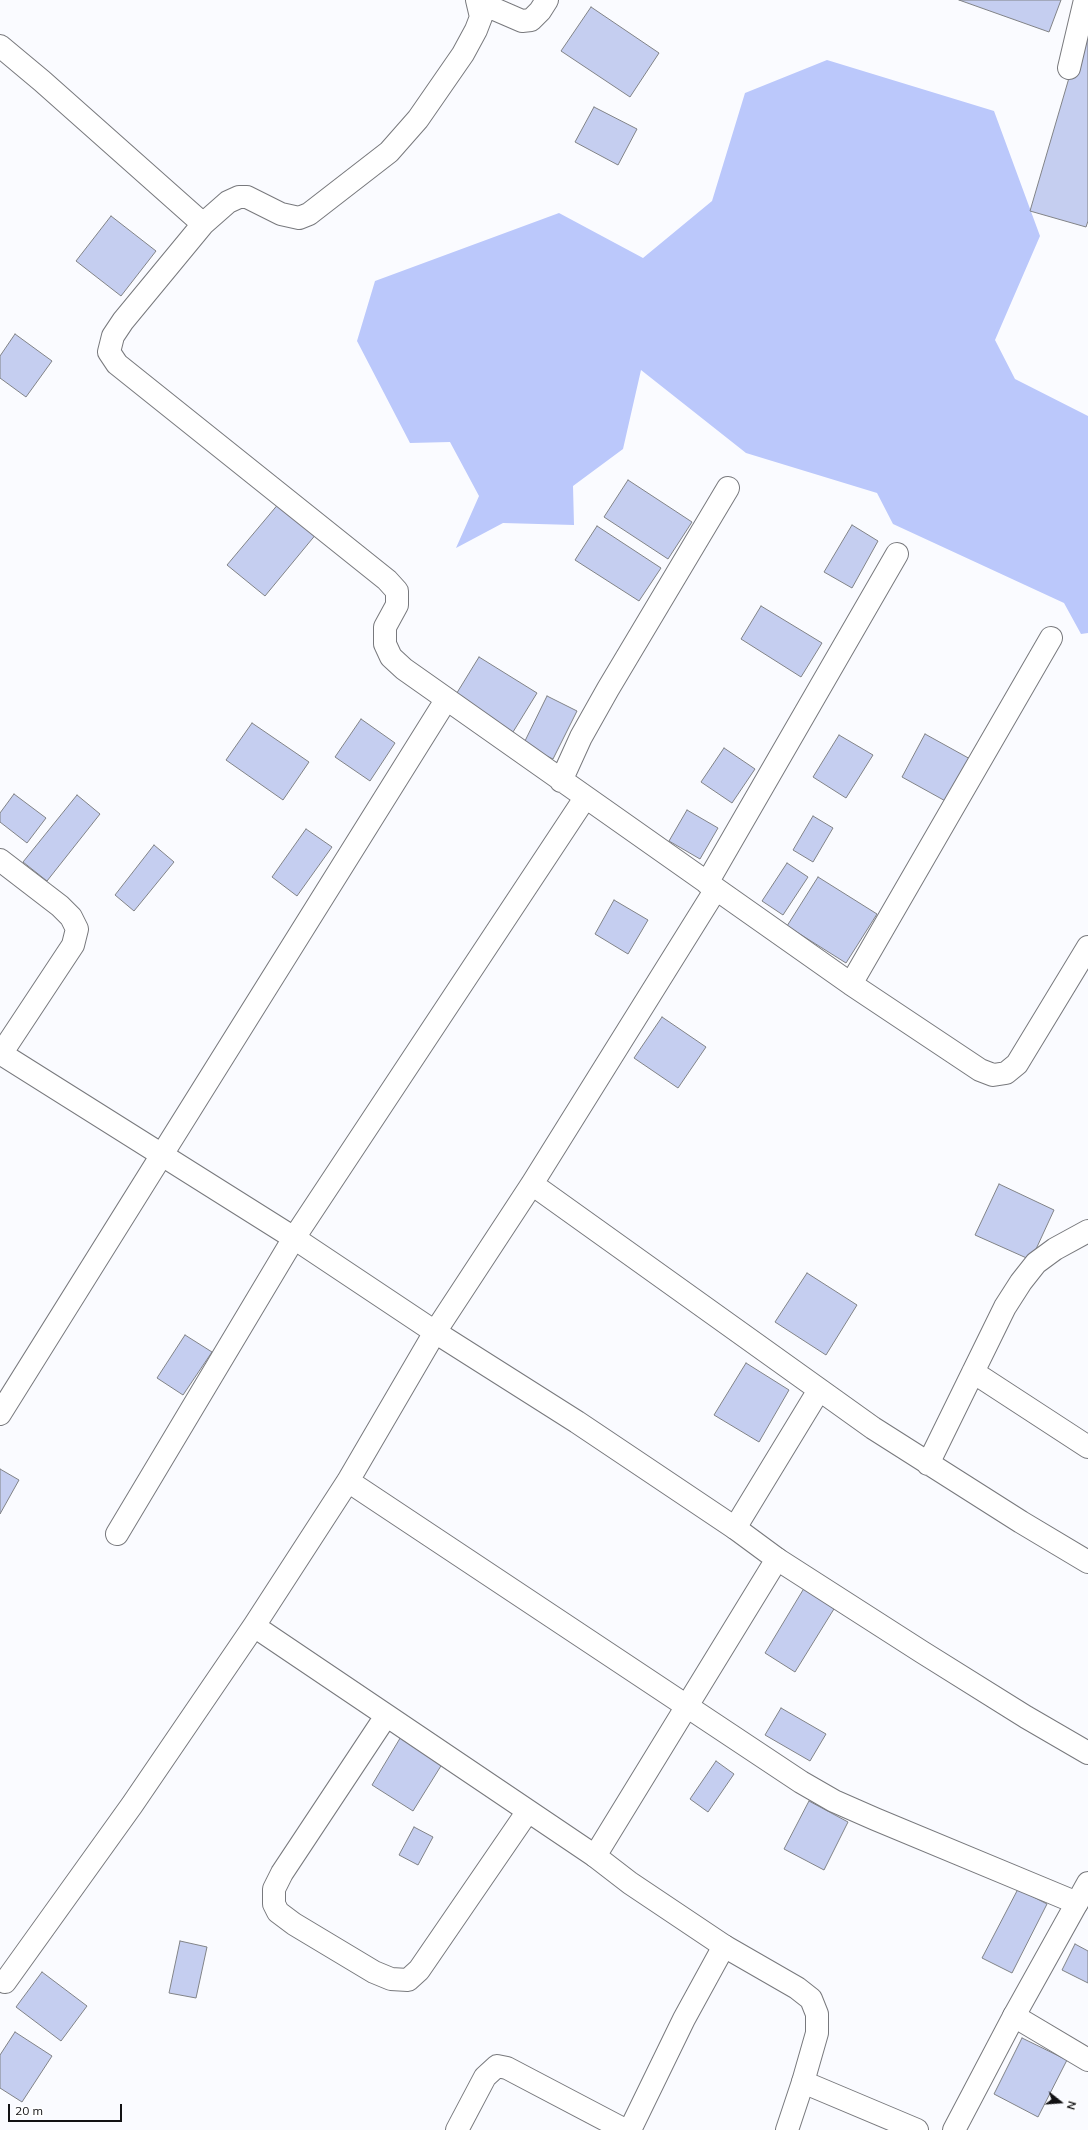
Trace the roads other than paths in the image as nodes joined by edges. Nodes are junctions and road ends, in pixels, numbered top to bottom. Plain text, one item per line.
1 (546, 0) edge
2 (1085, 0) edge
3 (477, 1) edge
4 (0, 46) edge
5 (1068, 68) dead end
6 (203, 224) junction
7 (728, 488) dead end
8 (897, 554) dead end
9 (1051, 638) dead end
10 (446, 700) junction
11 (560, 781) junction
12 (586, 798) junction
13 (0, 860) edge
14 (711, 886) junction
15 (1088, 947) edge
16 (851, 984) junction
17 (1, 1053) edge
18 (162, 1156) junction
19 (532, 1184) junction
20 (1088, 1231) edge
21 (294, 1238) junction
22 (435, 1332) junction
23 (974, 1372) junction
24 (819, 1390) junction
25 (0, 1414) edge
26 (1088, 1447) edge
27 (928, 1464) junction
28 (348, 1481) junction
29 (735, 1528) junction
30 (116, 1534) dead end
31 (777, 1560) junction
32 (1088, 1562) edge
33 (254, 1626) junction
34 (688, 1706) junction
35 (386, 1716) junction
36 (1088, 1753) edge
37 (528, 1811) junction
38 (595, 1856) junction
39 (1088, 1883) edge
40 (1077, 1903) junction
41 (724, 1946) junction
42 (5, 1982) dead end
43 (1014, 2016) junction
44 (1088, 2060) edge
45 (803, 2082) junction
46 (457, 2130) edge
47 (625, 2130) edge
48 (630, 2130) edge
49 (787, 2130) edge
50 (917, 2130) edge
51 (954, 2130) edge

1 - 3 street
2 - 5 street
3 - 6 street
4 - 6 street
6 - 10 street
7 - 11 street
8 - 14 street
9 - 16 street
10 - 11 street
10 - 18 street
11 - 12 street
12 - 14 street
12 - 21 street
13 - 17 street
14 - 16 street
14 - 19 street
15 - 16 street
17 - 18 street
18 - 21 street
18 - 25 street
19 - 22 street
19 - 24 street
20 - 23 street
21 - 22 street
21 - 30 street
22 - 28 street
22 - 29 street
23 - 26 street
23 - 27 street
24 - 27 street
24 - 29 street
27 - 32 street
28 - 33 street
28 - 34 street
29 - 31 street
31 - 34 street
31 - 36 street
33 - 35 street
33 - 42 street
34 - 38 street
34 - 40 street
35 - 37 street
35 - 37 street
37 - 38 street
38 - 41 street
39 - 40 street
40 - 43 street
41 - 45 street
41 - 48 street
43 - 44 street
43 - 51 street
45 - 49 street
45 - 50 street
46 - 47 street

